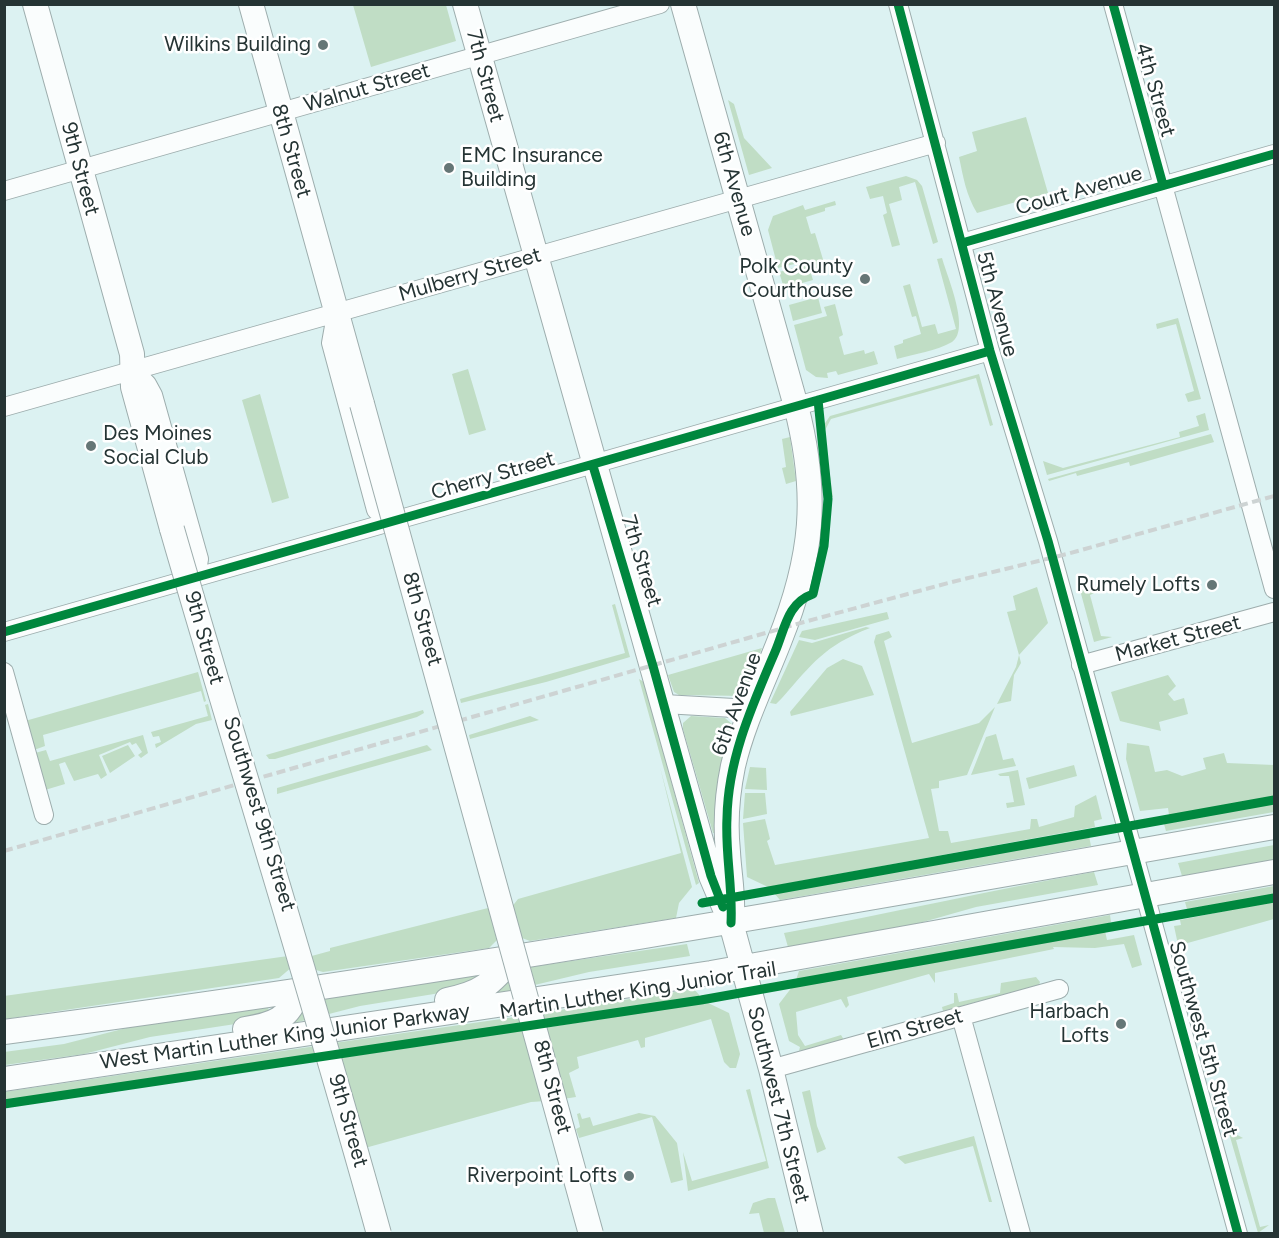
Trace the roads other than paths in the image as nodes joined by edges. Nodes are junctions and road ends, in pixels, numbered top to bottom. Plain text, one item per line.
1 (35, 4) edge
2 (250, 4) edge
3 (465, 4) edge
4 (660, 4) edge
5 (682, 4) edge
6 (898, 4) edge
7 (1113, 4) edge
8 (479, 56) junction
9 (281, 113) junction
10 (936, 143) junction
11 (1275, 154) edge
12 (80, 169) junction
13 (1164, 185) junction
14 (4, 191) edge
15 (738, 200) junction
16 (962, 243) junction
17 (535, 257) junction
18 (337, 313) junction
19 (990, 351) junction
20 (133, 370) junction
21 (796, 406) junction
22 (4, 408) edge
23 (593, 466) junction
24 (393, 523) junction
25 (1048, 541) joint
26 (190, 580) junction
27 (1275, 589) edge
28 (1275, 612) edge
29 (4, 632) edge
30 (1081, 665) junction
31 (653, 666) joint
32 (4, 672) edge
33 (664, 704) junction
34 (751, 709) junction
35 (44, 815) dead end
36 (1275, 827) edge
37 (1131, 852) junction
38 (1275, 872) edge
39 (1144, 895) junction
40 (731, 923) junction
41 (514, 957) junction
42 (743, 967) junction
43 (1059, 989) dead end
44 (298, 990) junction
45 (961, 1017) junction
46 (333, 1030) junction
47 (4, 1032) edge
48 (122, 1061) junction
49 (771, 1070) junction
50 (4, 1078) edge
51 (379, 1233) edge
52 (591, 1233) edge
53 (811, 1233) edge
54 (1021, 1233) edge
55 (1238, 1233) edge

1 - 12 main road, 9th Street
2 - 9 main road, 8th Street
3 - 8 main road, 7th Street
4 - 8 street, Walnut Street
5 - 15 main road, 6th Avenue
6 - 10 street, 5th Avenue
7 - 13 street, 4th Street
8 - 9 street, Walnut Street
8 - 17 main road, 7th Street
9 - 12 street, Walnut Street
9 - 18 main road, 8th Street
10 - 15 street, Mulberry Street
10 - 16 street, 5th Avenue
11 - 13 street, Court Avenue
12 - 14 street, Walnut Street
12 - 20 main road, 9th Street
13 - 16 street, Court Avenue
13 - 27 street, 4th Street
15 - 17 street, Mulberry Street
15 - 21 main road, 6th Avenue
16 - 19 street, 5th Avenue
17 - 18 street, Mulberry Street
17 - 23 main road, 7th Street
18 - 20 street, Mulberry Street
18 - 24 street
18 - 52 main road, 8th Street, bridge
19 - 21 street, Cherry Street
19 - 25 street, 5th Avenue
20 - 22 street, Mulberry Street
20 - 26 street
20 - 51 main road, 9th Street, bridge
21 - 23 street, Cherry Street
21 - 34 main road, 6th Avenue
23 - 24 street, Cherry Street
23 - 31 main road, 7th Street
24 - 26 street, Cherry Street
25 - 30 street, Southwest 5th Street
26 - 29 street, Cherry Street
26 - 44 street, Southwest 9th Street
28 - 30 street, Market Street
30 - 37 street, Southwest 5th Street
31 - 33 main road, Southwest 7th Street
32 - 35 street
33 - 34 street
33 - 40 main road, Southwest 7th Street
34 - 40 main road, 6th Avenue
36 - 37 main road, West Martin Luther King Junior Parkway
37 - 39 street, Southwest 5th Street
37 - 40 main road, West Martin Luther King Junior Parkway
38 - 39 main road, West Martin Luther King Junior Parkway
39 - 42 main road, West Martin Luther King Junior Parkway
39 - 55 street, Southwest 5th Street
40 - 41 main road, West Martin Luther King Junior Parkway
40 - 42 main road, Southwest 7th Street
41 - 44 main road, West Martin Luther King Junior Parkway
41 - 46 main road
42 - 46 main road, West Martin Luther King Junior Parkway
42 - 49 main road, Southwest 7th Street
43 - 45 street, Elm Street
44 - 47 main road, West Martin Luther King Junior Parkway
44 - 48 main road
45 - 49 street, Elm Street
45 - 54 street
46 - 48 main road, West Martin Luther King Junior Parkway
48 - 50 main road, West Martin Luther King Junior Parkway
49 - 53 main road, Southwest 7th Street

